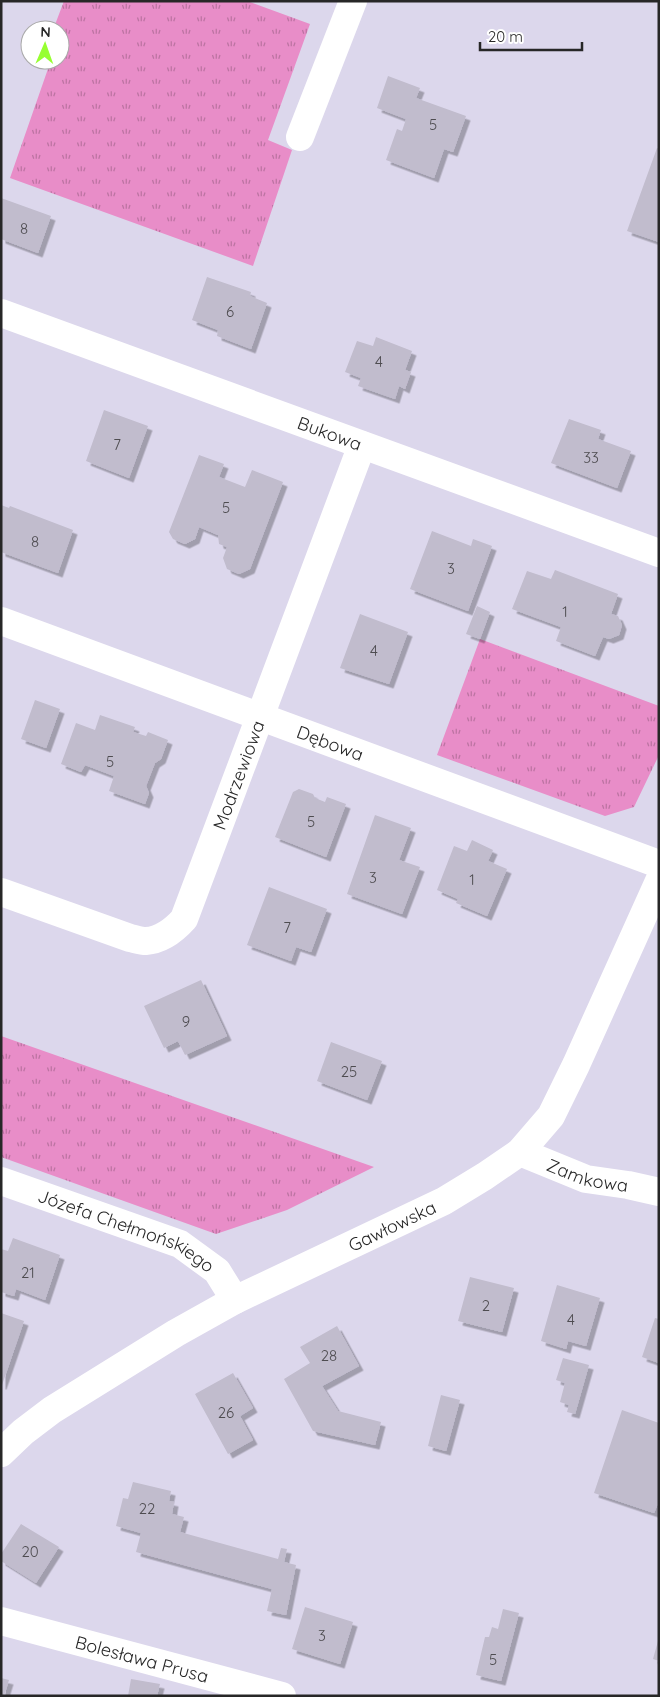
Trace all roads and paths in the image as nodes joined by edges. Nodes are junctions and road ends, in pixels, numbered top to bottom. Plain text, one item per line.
1 (353, 1) edge
2 (300, 137) dead end
3 (1, 312) edge
4 (362, 445) junction
5 (659, 553) edge
6 (1, 621) edge
7 (259, 716) junction
8 (659, 864) edge
9 (659, 882) edge
10 (1, 892) edge
11 (520, 1152) junction
12 (1, 1181) edge
13 (659, 1192) edge
14 (235, 1300) junction
15 (1, 1453) edge
16 (1, 1622) edge
17 (282, 1696) edge

1 - 2 street
3 - 4 street, Bukowa
4 - 5 street, Bukowa
4 - 7 street, Modrzewiowa
6 - 7 street, Dębowa
7 - 8 street, Dębowa
7 - 10 street, Modrzewiowa
9 - 11 street, Gawłowska
11 - 13 street, Zamkowa
11 - 14 street, Gawłowska
12 - 14 street, Józefa Chełmońskiego
14 - 15 street, Gawłowska
16 - 17 street, Bolesława Prusa

